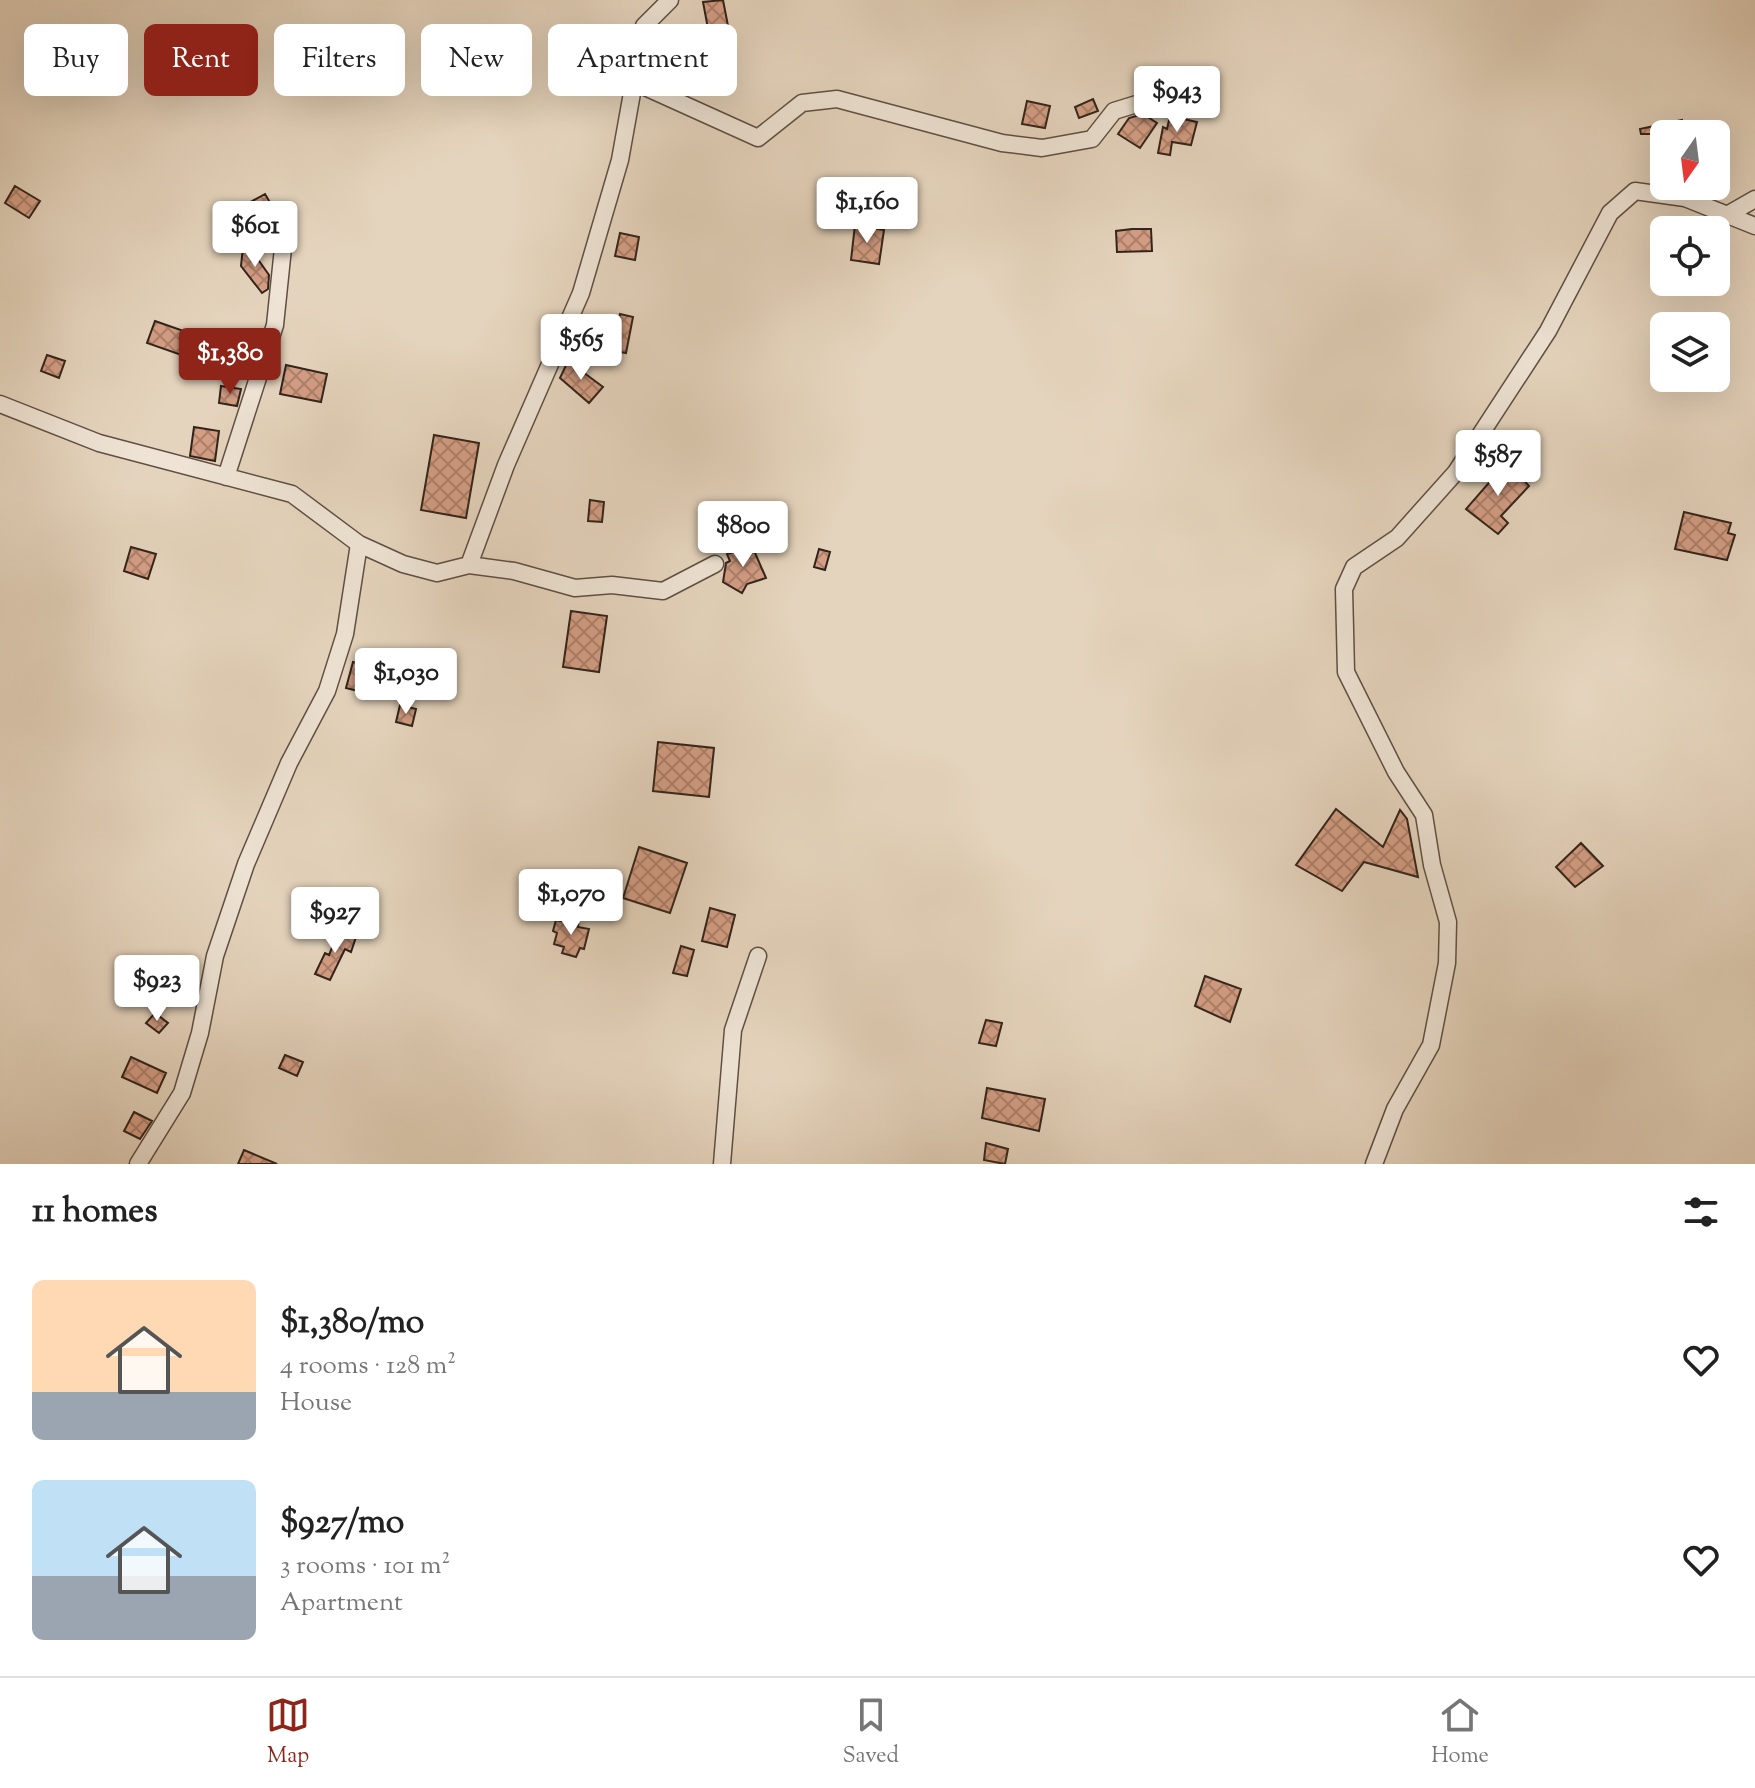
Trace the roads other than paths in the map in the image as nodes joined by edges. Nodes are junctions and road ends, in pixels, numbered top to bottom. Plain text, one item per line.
1 (670, 0) edge
2 (646, 24) edge
3 (631, 96) edge
4 (665, 96) edge
5 (1153, 99) dead end
6 (1755, 199) edge
7 (1727, 215) junction
8 (1755, 226) edge
9 (283, 248) dead end
10 (0, 404) edge
11 (226, 477) junction
12 (359, 544) junction
13 (715, 564) dead end
14 (469, 565) junction
15 (758, 956) dead end
16 (138, 1164) edge
17 (722, 1164) edge
18 (1374, 1164) edge

1 - 2 street
3 - 14 street
4 - 5 street
6 - 7 street
7 - 8 street
7 - 18 street
9 - 11 street
10 - 11 street
11 - 12 street
12 - 14 street
12 - 16 street
13 - 14 street
15 - 17 street

